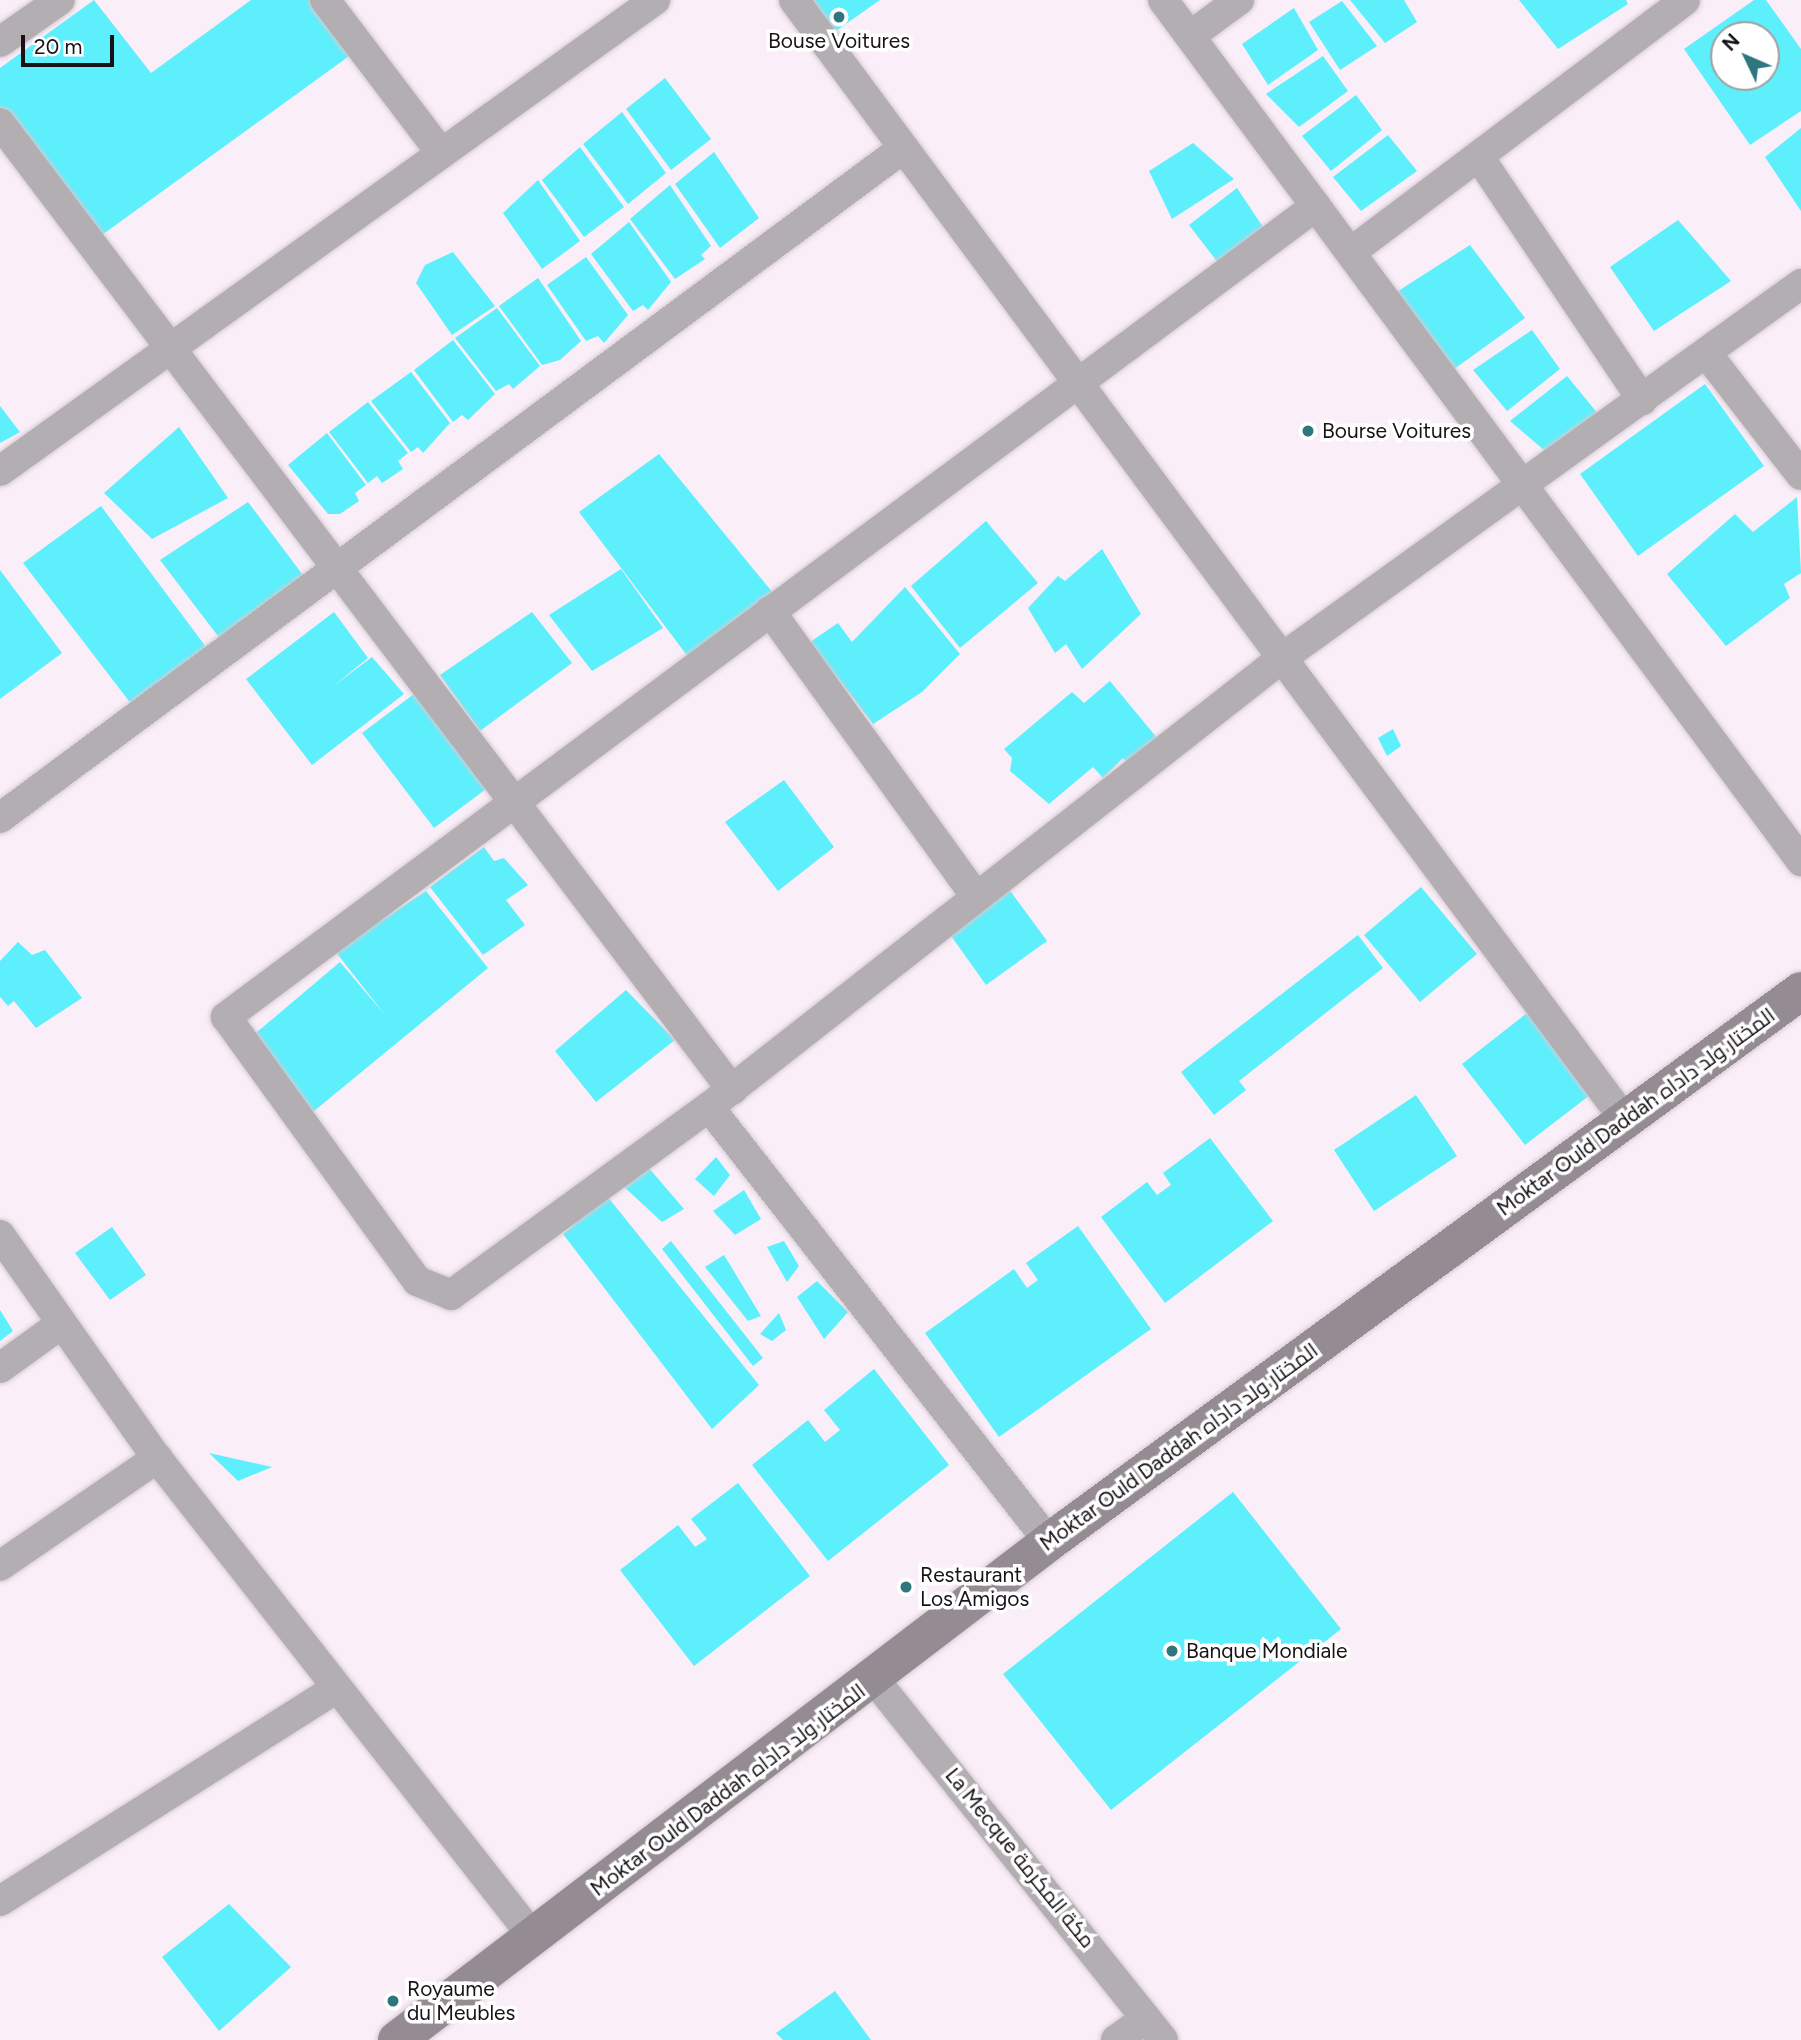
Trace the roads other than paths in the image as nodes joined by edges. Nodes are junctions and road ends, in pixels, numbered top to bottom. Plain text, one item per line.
1 (60, 0) edge
2 (325, 0) edge
3 (655, 0) edge
4 (794, 0) edge
5 (1163, 0) edge
6 (1239, 0) edge
7 (1685, 0) edge
8 (1190, 36) junction
9 (0, 43) edge
10 (0, 123) edge
11 (902, 149) junction
12 (440, 153) junction
13 (1479, 157) junction
14 (1316, 206) junction
15 (1351, 251) junction
16 (1801, 284) edge
17 (170, 349) junction
18 (1707, 354) junction
19 (1077, 380) junction
20 (1642, 400) junction
21 (0, 471) edge
22 (1801, 475) edge
23 (1524, 483) junction
24 (336, 570) junction
25 (770, 611) junction
26 (1282, 658) junction
27 (511, 805) junction
28 (0, 818) edge
29 (1801, 860) edge
30 (976, 897) junction
31 (1801, 991) edge
32 (721, 1098) junction
33 (1625, 1120) junction
34 (0, 1235) edge
35 (61, 1324) junction
36 (0, 1368) edge
37 (157, 1458) junction
38 (1049, 1542) junction
39 (0, 1566) edge
40 (874, 1679) junction
41 (335, 1689) junction
42 (0, 1901) edge
43 (534, 1938) junction
44 (1154, 2029) edge
45 (397, 2040) edge
46 (1116, 2040) edge

1 - 9 street
2 - 12 street
3 - 12 street
4 - 11 street
5 - 8 street
6 - 8 street
7 - 13 street
8 - 14 street
10 - 17 street
11 - 19 street
11 - 24 street
12 - 17 street
13 - 15 street
13 - 20 street
14 - 15 street
14 - 19 street
15 - 23 street
16 - 18 street
17 - 21 street
17 - 24 street
18 - 20 street
18 - 22 street
19 - 25 street
19 - 26 street
20 - 23 street
23 - 26 street
23 - 29 street
24 - 27 street
24 - 28 street
25 - 27 street
25 - 30 street
26 - 30 street
26 - 33 street
27 - 32 street
27 - 32 street
30 - 32 street
31 - 33 main road, Moktar Ould Daddah المختار ولد داداه
32 - 38 street
33 - 38 main road, Moktar Ould Daddah المختار ولد داداه
34 - 35 street
35 - 36 street
35 - 37 street
37 - 39 street
37 - 41 street
38 - 40 main road, Moktar Ould Daddah المختار ولد داداه
40 - 43 main road, Moktar Ould Daddah المختار ولد داداه
40 - 44 street, La Mecque مكة المكرمة
41 - 42 street
41 - 43 street
43 - 45 main road, Moktar Ould Daddah المختار ولد داداه
44 - 46 street

